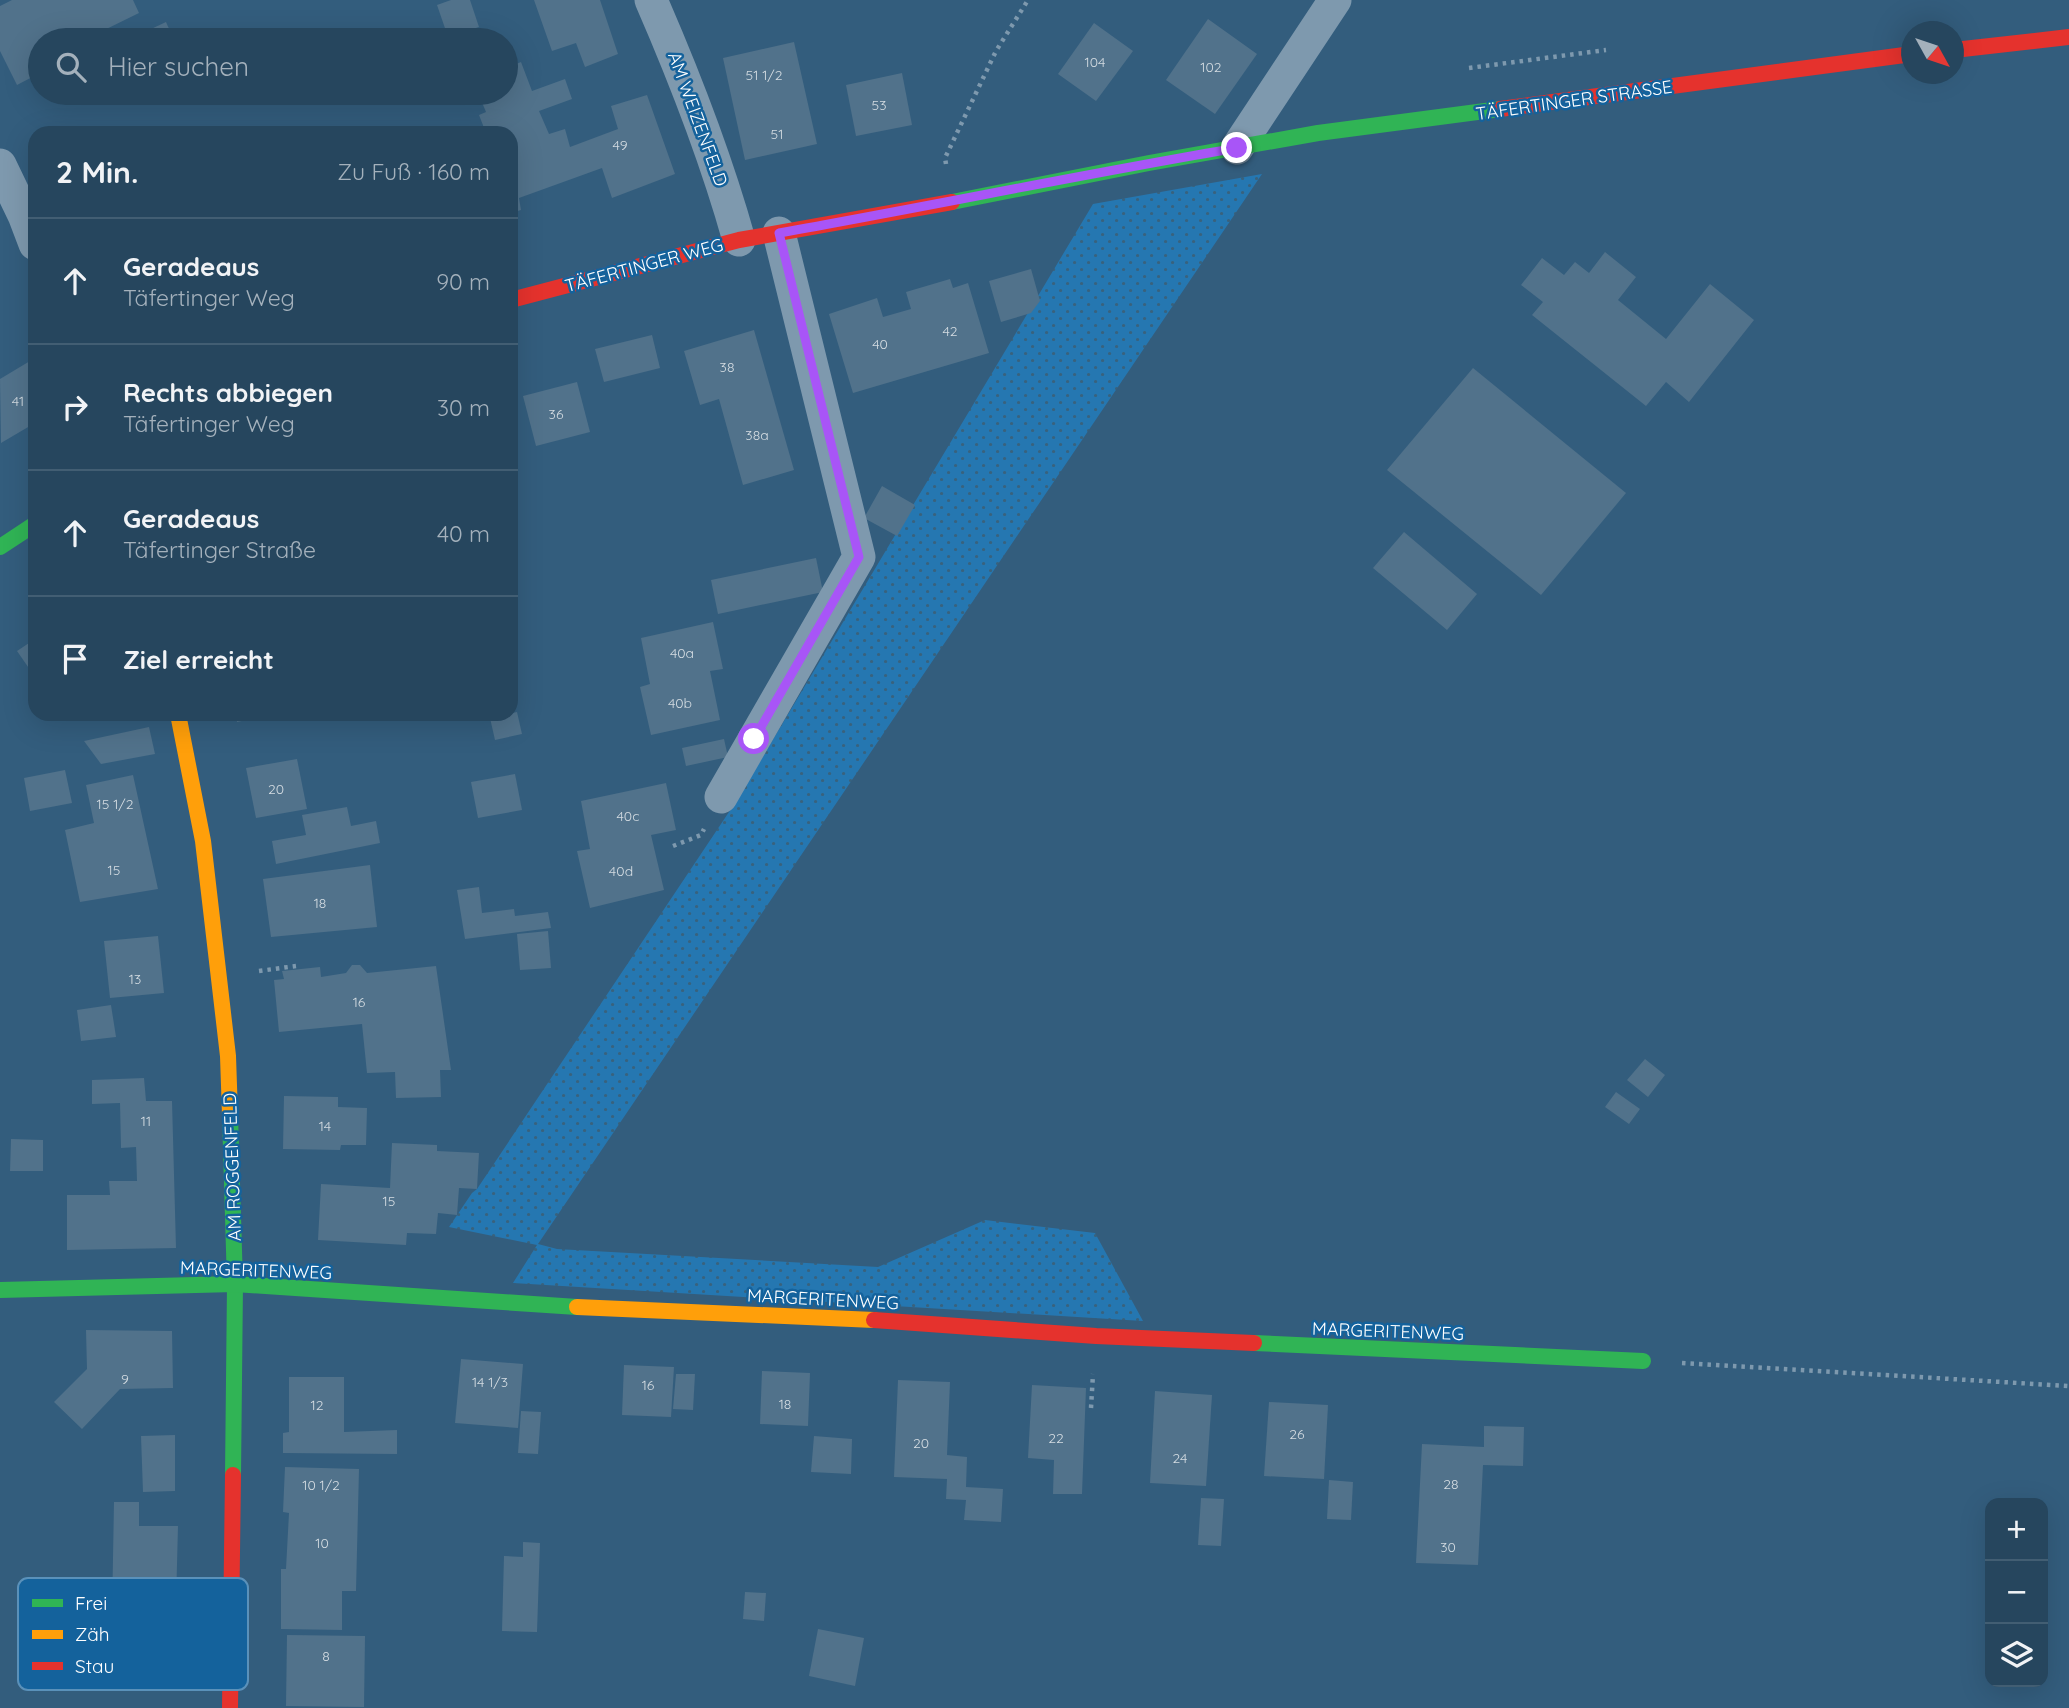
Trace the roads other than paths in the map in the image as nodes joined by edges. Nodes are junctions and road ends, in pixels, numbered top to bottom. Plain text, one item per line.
1 (651, 0) edge
2 (1335, 0) edge
3 (2069, 37) edge
4 (1964, 49) edge
5 (1901, 55) edge
6 (1237, 148) junction
7 (0, 165) edge
8 (986, 195) joint
9 (28, 226) edge
10 (779, 233) junction
11 (740, 240) junction
12 (518, 298) edge
13 (28, 529) edge
14 (0, 547) edge
15 (179, 721) edge
16 (721, 797) dead end
17 (235, 1284) junction
18 (0, 1290) edge
19 (1643, 1361) road end
20 (231, 1578) edge
21 (229, 1690) edge
22 (229, 1708) edge

1 - 11 street, AM WEIZENFELD
2 - 6 street
3 - 4 street
5 - 6 street, TÄFERTINGER STRASSE
6 - 8 street, TÄFERTINGER STRASSE
7 - 9 street
8 - 10 street, TÄFERTINGER WEG
10 - 11 street, TÄFERTINGER WEG
10 - 16 street
11 - 12 street, TÄFERTINGER WEG
13 - 14 street
15 - 17 street, AM ROGGENFELD
17 - 18 street, MARGERITENWEG
17 - 19 street, MARGERITENWEG
17 - 20 street, AM ROGGENFELD
21 - 22 street, AM ROGGENFELD

